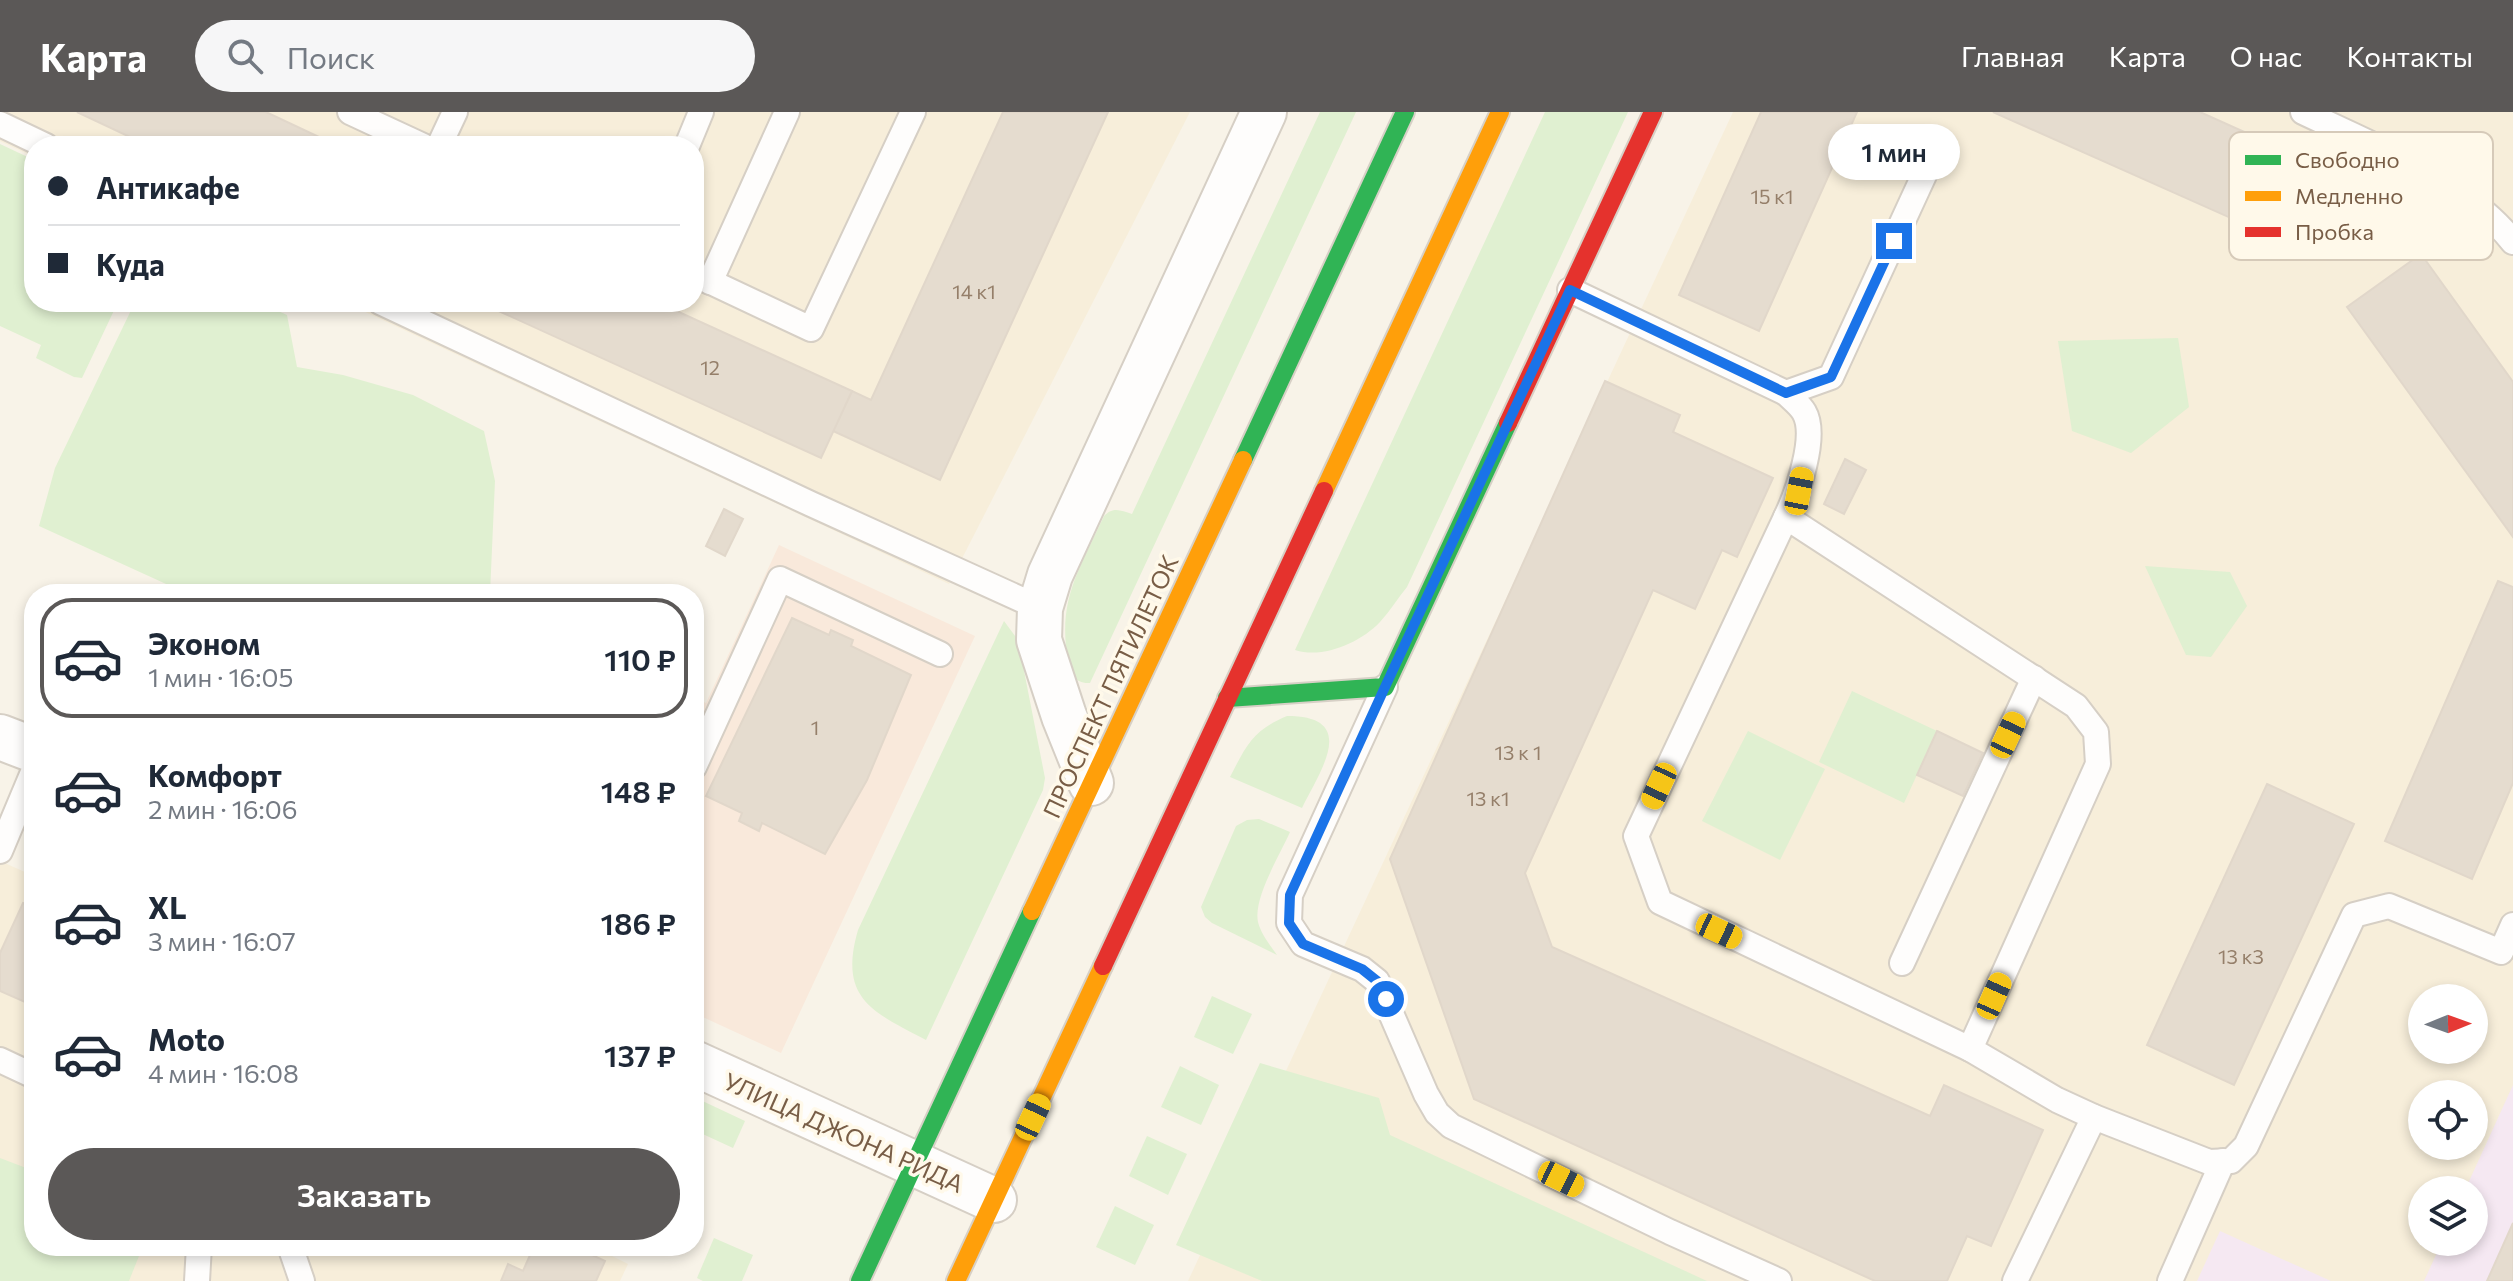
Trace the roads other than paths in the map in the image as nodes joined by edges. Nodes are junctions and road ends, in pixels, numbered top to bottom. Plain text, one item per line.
1 (350, 112) edge
2 (455, 112) edge
3 (701, 112) edge
4 (787, 112) edge
5 (913, 112) edge
6 (1264, 112) edge
7 (1405, 112) edge
8 (1500, 112) edge
9 (1653, 112) edge
10 (2303, 112) edge
11 (0, 124) edge
12 (2344, 132) edge
13 (25, 136) edge
14 (402, 136) edge
15 (444, 136) edge
16 (691, 136) edge
17 (1931, 160) dead end
18 (2493, 223) edge
19 (2513, 242) edge
20 (704, 274) edge
21 (704, 279) edge
22 (1570, 290) junction
23 (401, 312) edge
24 (1786, 393) junction
25 (1786, 517) junction
26 (1040, 608) junction
27 (940, 654) dead end
28 (2034, 678) junction
29 (1385, 687) junction
30 (1227, 698) junction
31 (0, 737) edge
32 (704, 745) edge
33 (24, 746) edge
34 (1091, 783) junction
35 (24, 794) edge
36 (0, 851) edge
37 (2513, 925) edge
38 (2507, 955) edge
39 (1902, 963) dead end
40 (1970, 1049) junction
41 (0, 1060) edge
42 (704, 1068) edge
43 (24, 1071) edge
44 (2094, 1117) junction
45 (2223, 1161) junction
46 (914, 1164) junction
47 (994, 1200) junction
48 (198, 1256) edge
49 (293, 1256) edge
50 (197, 1281) edge
51 (302, 1281) edge
52 (860, 1281) edge
53 (956, 1281) edge
54 (1779, 1281) edge
55 (2015, 1281) edge
56 (2170, 1281) edge

1 - 14 lane
2 - 15 lane
3 - 16 lane
4 - 20 lane
5 - 21 lane
6 - 26 street
7 - 34 street, ПРОСПЕКТ ПЯТИЛЕТОК
8 - 30 street
9 - 22 street
10 - 12 lane
11 - 13 lane
17 - 24 lane
18 - 19 lane
22 - 24 lane
22 - 29 street
23 - 26 lane
24 - 25 lane
25 - 28 lane
25 - 40 lane
26 - 34 street
27 - 32 lane
28 - 39 lane
28 - 40 lane
29 - 30 street
29 - 54 lane
30 - 47 street
31 - 33 street
34 - 46 street, ПРОСПЕКТ ПЯТИЛЕТОК
35 - 36 lane
37 - 38 lane
38 - 45 lane
40 - 44 lane
41 - 43 lane
42 - 46 street, УЛИЦА ДЖОНА РИДА
44 - 45 lane
44 - 55 lane
45 - 56 lane
46 - 47 street, УЛИЦА ДЖОНА РИДА
46 - 52 street, ПРОСПЕКТ ПЯТИЛЕТОК
47 - 53 street
48 - 50 lane
49 - 51 lane

